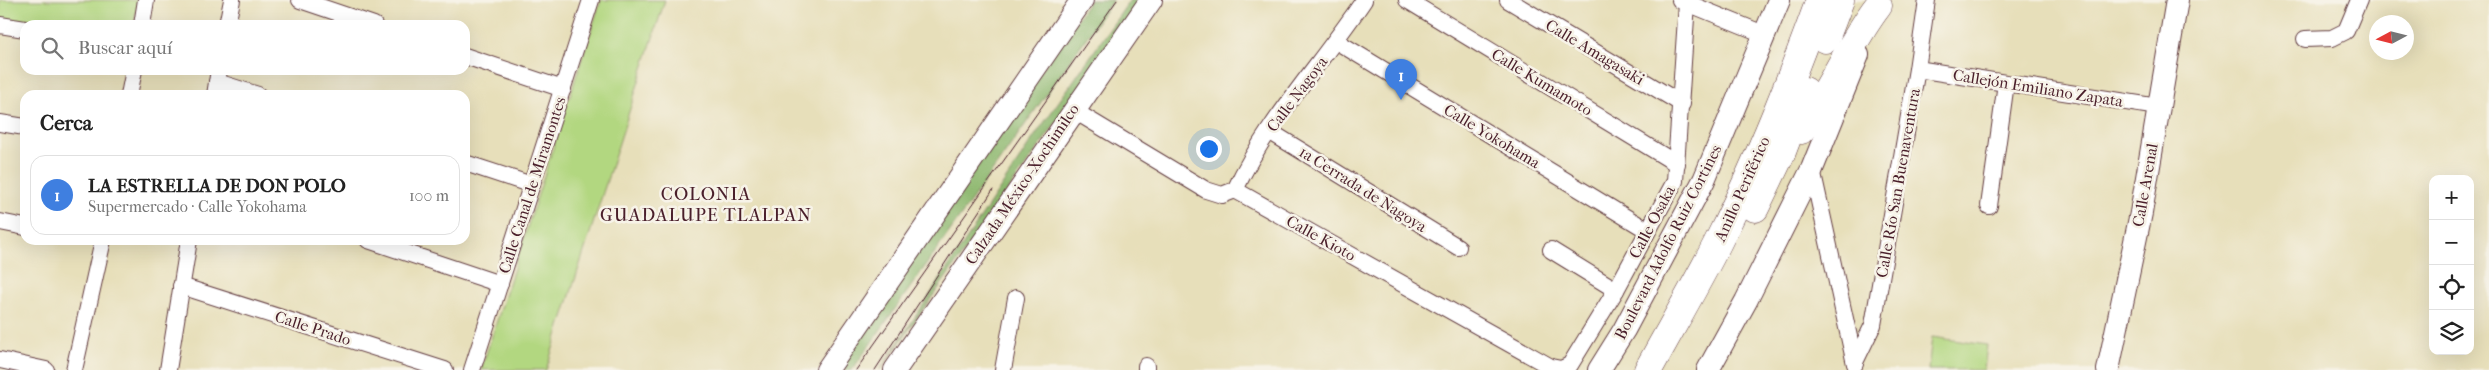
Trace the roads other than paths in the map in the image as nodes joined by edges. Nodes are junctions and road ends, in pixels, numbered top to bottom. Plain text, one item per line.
1 (146, 0) edge
2 (232, 0) edge
3 (300, 0) edge
4 (591, 0) edge
5 (1082, 0) edge
6 (1150, 0) edge
7 (1364, 0) edge
8 (1407, 0) edge
9 (1508, 0) edge
10 (1779, 0) edge
11 (1820, 0) edge
12 (1840, 0) edge
13 (1927, 0) edge
14 (2177, 0) edge
15 (2359, 0) edge
16 (1684, 2) edge
17 (1879, 3) edge
18 (143, 20) edge
19 (228, 20) edge
20 (359, 20) edge
21 (0, 25) edge
22 (20, 28) edge
23 (1766, 35) junction
24 (2305, 39) dead end
25 (1336, 41) junction
26 (470, 58) edge
27 (1917, 68) junction
28 (133, 75) edge
29 (217, 82) edge
30 (2006, 82) junction
31 (563, 89) junction
32 (130, 90) edge
33 (242, 90) edge
34 (1682, 104) junction
35 (2158, 106) junction
36 (1073, 110) junction
37 (0, 123) edge
38 (20, 126) edge
39 (1269, 131) junction
40 (1781, 154) junction
41 (1676, 164) junction
42 (470, 165) edge
43 (1812, 169) junction
44 (532, 185) junction
45 (1235, 190) junction
46 (1989, 206) dead end
47 (0, 222) edge
48 (20, 226) edge
49 (1648, 230) junction
50 (98, 245) edge
51 (188, 245) edge
52 (383, 245) edge
53 (1458, 247) dead end
54 (1551, 250) dead end
55 (500, 284) junction
56 (181, 286) junction
57 (1616, 290) junction
58 (1016, 298) dead end
59 (0, 360) edge
60 (1570, 365) joint
61 (1856, 366) edge
62 (46, 370) edge
63 (74, 370) edge
64 (168, 370) edge
65 (445, 370) edge
66 (472, 370) edge
67 (827, 370) edge
68 (895, 370) edge
69 (1003, 370) edge
70 (1599, 370) edge
71 (1648, 370) edge
72 (1669, 370) edge
73 (1708, 370) edge
74 (2108, 370) edge

1 - 18 street
2 - 19 street
3 - 20 street
4 - 31 street, Calle Canal de Miramontes
5 - 67 main road
6 - 36 main road, Calzada México-Xochimilco
7 - 25 street, Calle Nagoya
8 - 41 street, Calle Kumamoto
9 - 34 street, Calle Amagasaki
10 - 23 main road, Boulevard Adolfo Ruiz Cortines
11 - 71 highway, Anillo Periférico
12 - 40 highway, Anillo Periférico
13 - 27 street, Calle Río San Buenaventura
14 - 35 main road, Calle Arenal
15 - 24 street
16 - 23 street
16 - 34 street, Calle Osaka
17 - 40 highway
17 - 43 main road
21 - 22 street
23 - 70 main road, Boulevard Adolfo Ruiz Cortines
25 - 39 street, Calle Nagoya
25 - 49 street, Calle Yokohama
26 - 31 street
27 - 30 street, Callejón Emiliano Zapata
27 - 61 street, Calle Río San Buenaventura
28 - 32 street
29 - 33 street
30 - 35 street, Callejón Emiliano Zapata
30 - 46 street
31 - 44 street, Calle Canal de Miramontes
34 - 41 street, Calle Osaka
35 - 74 main road, Calle Arenal
36 - 45 street
36 - 68 main road, Calzada México-Xochimilco
37 - 38 street
39 - 45 street, Calle Nagoya
39 - 53 street, 1a Cerrada de Nagoya
40 - 72 highway, Anillo Periférico
41 - 49 street, Calle Osaka
42 - 44 street
43 - 61 street
43 - 73 main road
44 - 55 street, Calle Canal de Miramontes
45 - 60 street, Calle Kioto
47 - 48 street
49 - 57 street, Calle Osaka
50 - 63 street
51 - 56 street
52 - 55 street
54 - 57 street
55 - 66 street, Calle Canal de Miramontes
56 - 64 street
56 - 65 street, Calle Prado
57 - 60 street, Calle Osaka
58 - 69 street
59 - 62 street

